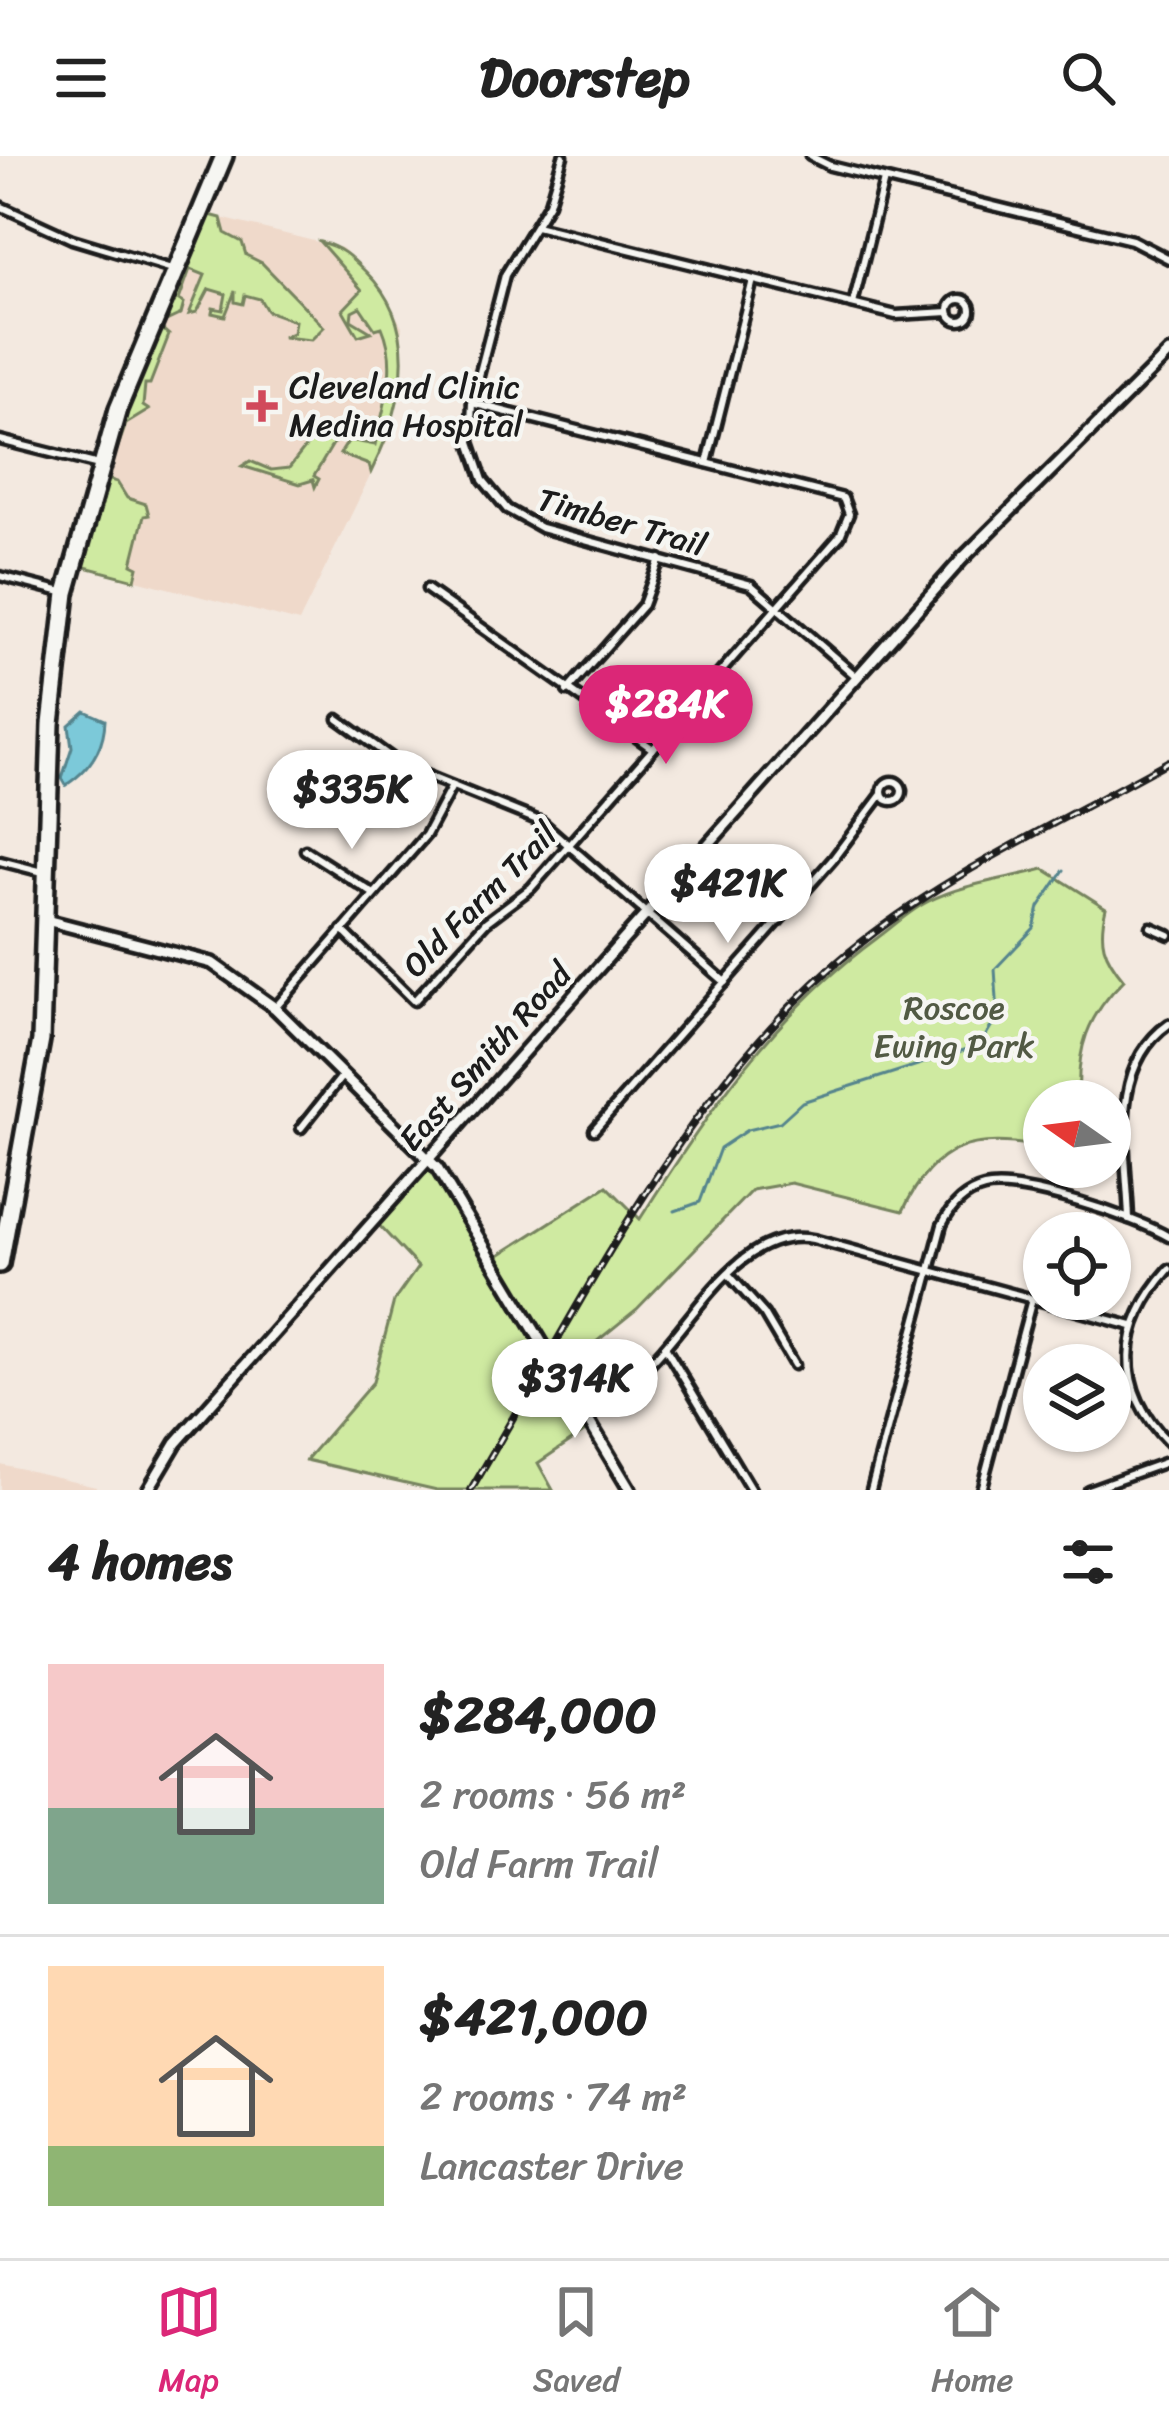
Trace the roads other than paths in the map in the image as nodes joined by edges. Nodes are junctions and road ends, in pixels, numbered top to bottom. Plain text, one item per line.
1 (224, 156) edge
2 (563, 156) edge
3 (810, 156) edge
4 (884, 180) junction
5 (0, 206) edge
6 (536, 226) junction
7 (1169, 259) edge
8 (175, 271) junction
9 (753, 280) junction
10 (853, 304) junction
11 (950, 312) dead end
12 (1169, 353) edge
13 (472, 403) junction
14 (0, 440) edge
15 (707, 463) junction
16 (99, 465) junction
17 (660, 559) junction
18 (0, 576) edge
19 (427, 589) dead end
20 (66, 592) junction
21 (778, 607) junction
22 (856, 676) junction
23 (567, 691) junction
24 (338, 719) dead end
25 (653, 749) junction
26 (451, 788) junction
27 (882, 794) dead end
28 (568, 845) junction
29 (305, 850) dead end
30 (0, 861) edge
31 (48, 873) junction
32 (374, 894) junction
33 (647, 914) junction
34 (46, 920) junction
35 (1151, 927) dead end
36 (342, 930) junction
37 (1169, 935) edge
38 (724, 982) junction
39 (274, 1008) junction
40 (1169, 1024) edge
41 (344, 1075) junction
42 (301, 1128) dead end
43 (594, 1130) dead end
44 (430, 1160) junction
45 (1103, 1212) edge
46 (1129, 1212) edge
47 (1131, 1220) edge
48 (1169, 1237) edge
49 (0, 1264) edge
50 (1169, 1269) edge
51 (930, 1271) junction
52 (729, 1276) junction
53 (1023, 1297) edge
54 (1026, 1320) edge
55 (1110, 1320) edge
56 (1132, 1326) junction
57 (664, 1347) junction
58 (794, 1365) dead end
59 (581, 1409) junction
60 (1169, 1442) edge
61 (1169, 1462) edge
62 (148, 1490) edge
63 (630, 1490) edge
64 (751, 1490) edge
65 (872, 1490) edge
66 (980, 1490) edge
67 (1088, 1490) edge

1 - 8 highway
2 - 6 street, Timber Trail
3 - 4 street
4 - 7 street
4 - 10 street
5 - 8 street
6 - 9 street
6 - 13 street, Timber Trail
8 - 16 highway
9 - 10 street
9 - 15 street
10 - 11 street
12 - 22 street, East Smith Road
13 - 15 street
13 - 17 street, Timber Trail
14 - 16 street
15 - 21 street, Old Farm Trail
16 - 20 highway
17 - 21 street, Timber Trail
17 - 23 street
18 - 20 street
19 - 23 street
20 - 31 highway
21 - 22 street, Timber Trail
21 - 25 street, Old Farm Trail
22 - 33 street, East Smith Road
23 - 25 street
24 - 26 street
25 - 28 street, Old Farm Trail
26 - 28 street
26 - 32 street
27 - 38 street
28 - 33 street
28 - 36 street, Old Farm Trail
29 - 32 street
30 - 31 street
31 - 34 highway
32 - 36 street
33 - 38 street
33 - 44 street, East Smith Road
34 - 39 street
34 - 49 highway
35 - 37 street
36 - 39 street
38 - 43 street
39 - 41 street
40 - 46 street
41 - 42 street
41 - 44 street
44 - 59 street
44 - 62 street, East Smith Road
45 - 51 street
47 - 48 street
50 - 56 street
51 - 52 street
51 - 53 street
51 - 65 street
52 - 57 street
52 - 58 street
54 - 66 street
55 - 56 street
56 - 60 street
57 - 59 street
57 - 64 street
59 - 63 street
61 - 67 street

